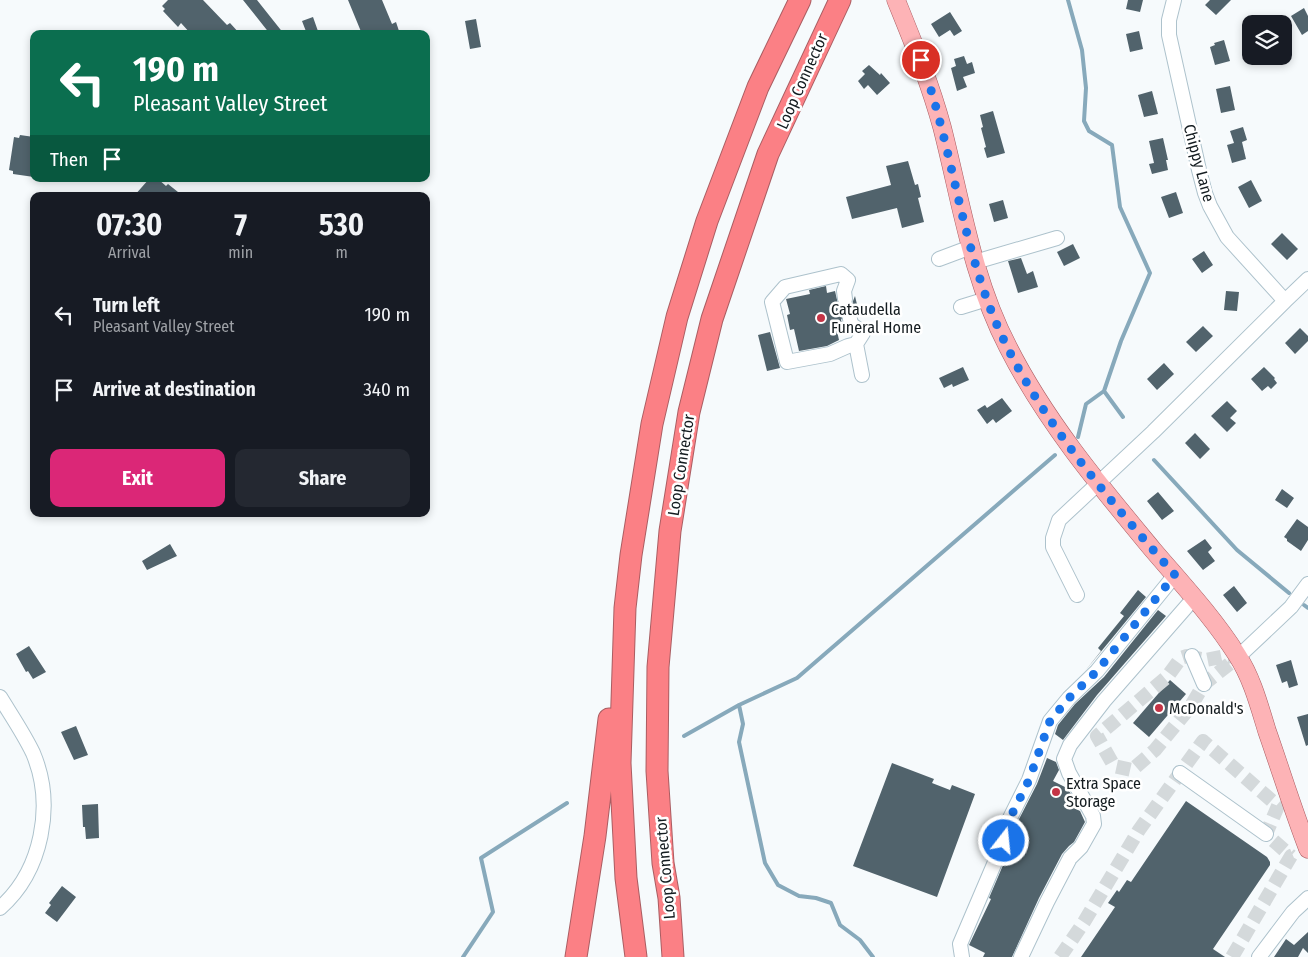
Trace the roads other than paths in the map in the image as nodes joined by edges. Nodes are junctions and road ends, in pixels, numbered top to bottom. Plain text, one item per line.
1 (800, 0) edge
2 (840, 0) edge
3 (896, 0) edge
4 (1174, 0) edge
5 (1057, 238) dead end
6 (973, 255) junction
7 (939, 259) dead end
8 (1308, 278) edge
9 (846, 299) tunnel mouth
10 (987, 299) junction
11 (1285, 302) junction
12 (961, 307) dead end
13 (850, 319) tunnel mouth
14 (860, 339) junction
15 (862, 375) dead end
16 (1098, 482) junction
17 (1175, 575) junction
18 (1308, 584) edge
19 (1077, 595) dead end
20 (1194, 598) junction
21 (626, 608) junction
22 (1192, 656) dead end
23 (1238, 657) junction
24 (1204, 684) dead end
25 (0, 697) edge
26 (1180, 773) dead end
27 (1266, 834) dead end
28 (1308, 849) edge
29 (1308, 898) edge
30 (0, 908) edge
31 (673, 955) edge
32 (576, 957) edge
33 (636, 957) edge
34 (962, 957) edge
35 (1021, 957) edge
36 (1259, 957) edge

1 - 21 highway
2 - 31 highway, Loop Connector
3 - 6 main road
4 - 11 street, Chippy Lane
5 - 6 street
6 - 7 street
6 - 10 main road
8 - 11 street
9 - 14 street
10 - 12 street
10 - 16 main road
11 - 16 street
13 - 14 street
14 - 15 street
16 - 17 main road
16 - 19 street
17 - 20 main road
17 - 34 street
18 - 23 street
20 - 23 main road
20 - 35 street
21 - 32 highway
21 - 33 highway
22 - 24 street
23 - 28 main road
25 - 30 street
26 - 27 street
29 - 36 street

